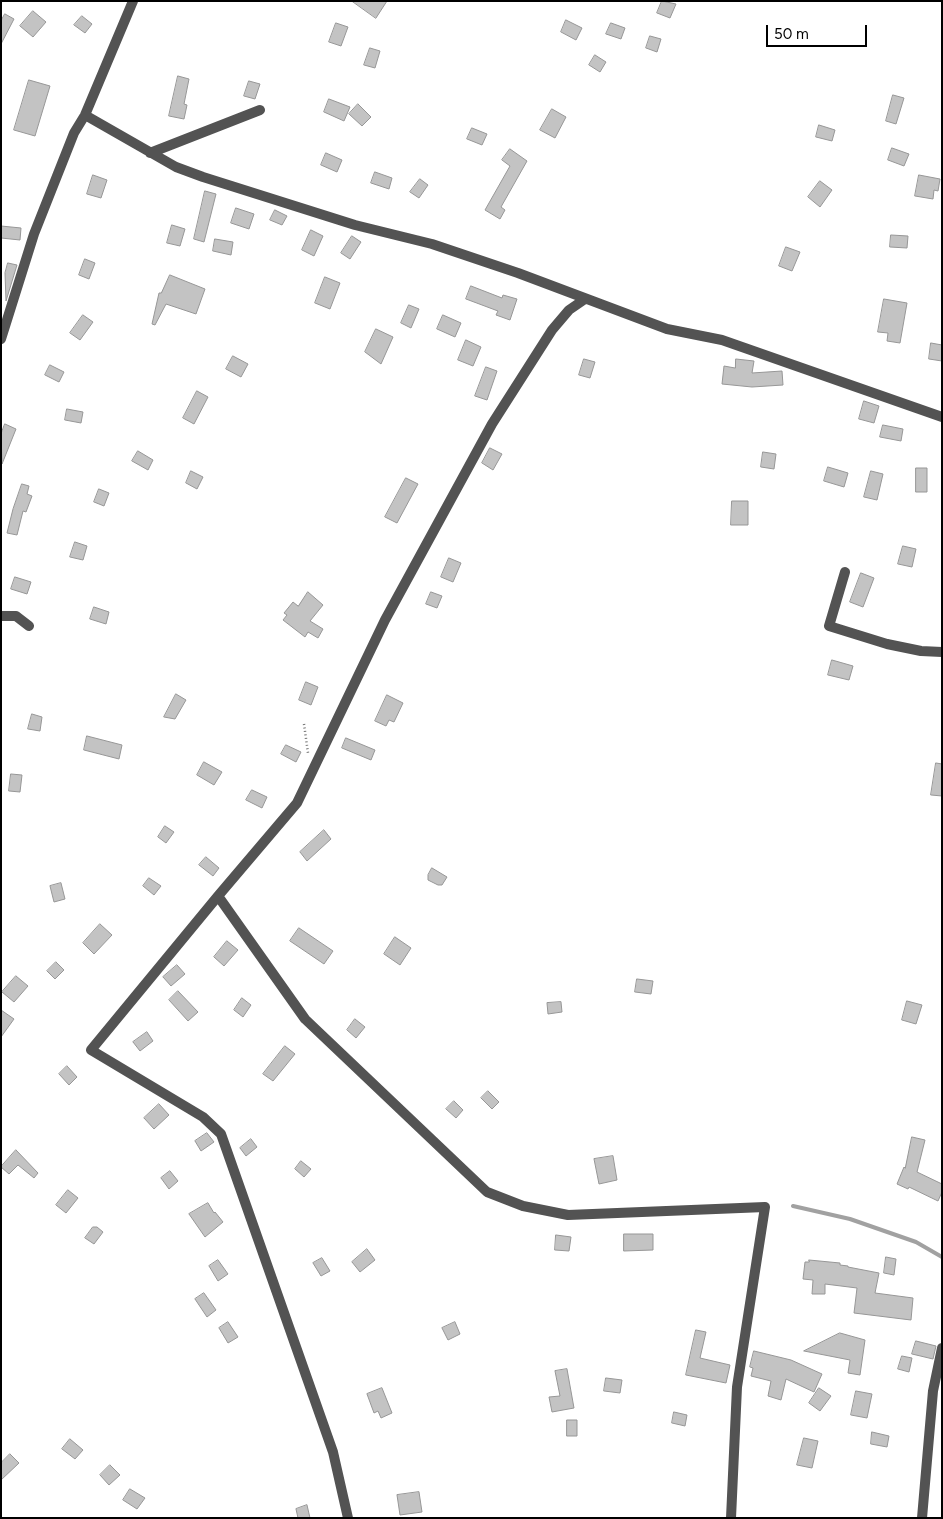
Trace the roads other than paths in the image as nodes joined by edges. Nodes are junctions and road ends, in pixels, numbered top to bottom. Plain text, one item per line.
1 (133, 1) edge
2 (260, 110) dead end
3 (85, 115) junction
4 (150, 153) junction
5 (585, 298) junction
6 (1, 339) edge
7 (942, 417) edge
8 (845, 572) dead end
9 (1, 616) edge
10 (29, 626) dead end
11 (942, 652) edge
12 (218, 896) junction
13 (942, 1348) edge
14 (348, 1518) edge
15 (731, 1518) edge
16 (922, 1518) edge

1 - 3 street
2 - 4 street
3 - 4 street
3 - 6 street
4 - 5 street
5 - 7 street
5 - 12 street
8 - 11 street
9 - 10 street
12 - 14 street
12 - 15 street
13 - 16 street

